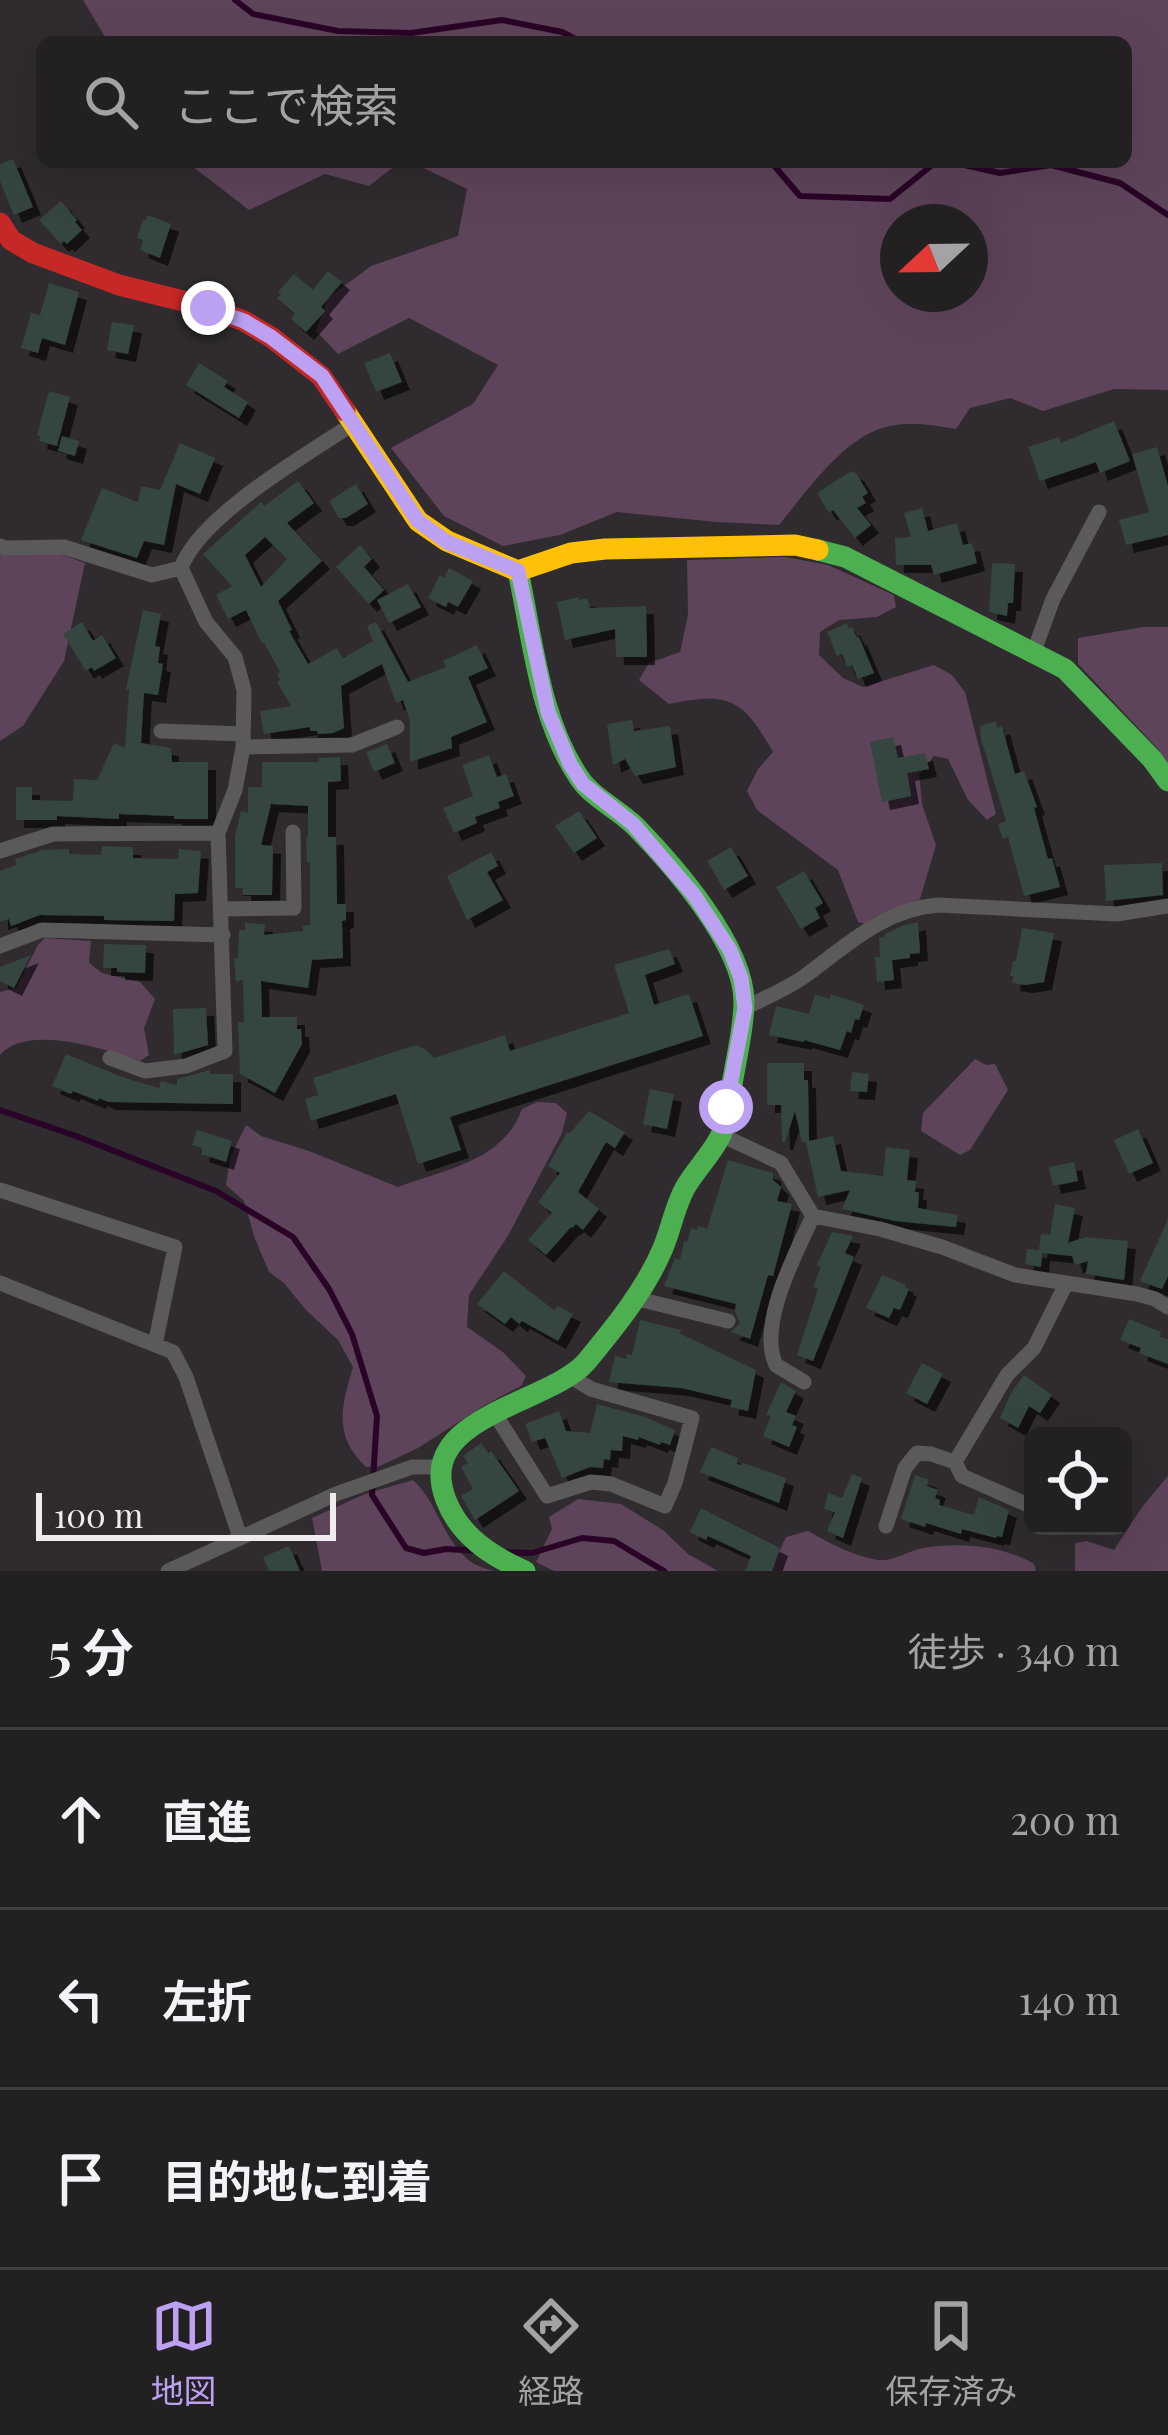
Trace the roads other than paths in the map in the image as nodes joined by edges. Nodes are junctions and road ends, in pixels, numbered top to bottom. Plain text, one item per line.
1 (0, 223) edge
2 (355, 423) junction
3 (1099, 512) dead end
4 (2, 549) edge
5 (181, 568) junction
6 (518, 571) junction
7 (1034, 651) junction
8 (397, 727) dead end
9 (161, 731) dead end
10 (243, 741) junction
11 (1168, 781) edge
12 (293, 832) dead end
13 (218, 833) junction
14 (0, 851) edge
15 (1168, 906) edge
16 (222, 909) junction
17 (223, 935) junction
18 (0, 946) edge
19 (745, 1008) junction
20 (110, 1058) dead end
21 (721, 1135) junction
22 (0, 1190) edge
23 (813, 1216) junction
24 (0, 1283) edge
25 (1066, 1284) junction
26 (634, 1298) junction
27 (1168, 1307) edge
28 (728, 1322) dead end
29 (155, 1345) junction
30 (570, 1376) junction
31 (804, 1382) dead end
32 (495, 1414) junction
33 (955, 1462) junction
34 (441, 1467) junction
35 (1024, 1503) edge
36 (886, 1526) dead end
37 (240, 1537) junction
38 (518, 1568) edge
39 (168, 1571) edge

1 - 2 street
2 - 5 street
2 - 6 street
3 - 7 street
4 - 5 street
5 - 10 street
6 - 7 street
6 - 19 street
7 - 11 street
8 - 10 street
9 - 10 street
10 - 13 street
12 - 16 street
13 - 14 street
13 - 16 street
15 - 19 street
16 - 17 street
17 - 18 street
17 - 20 street
19 - 21 street
21 - 23 street
21 - 26 street
22 - 29 street
23 - 25 street
23 - 31 street
24 - 29 street
25 - 27 street
25 - 33 street
26 - 28 street
26 - 30 street
29 - 37 street
30 - 32 street
30 - 32 street
32 - 34 street
33 - 35 street
33 - 36 street
34 - 37 street
34 - 38 street
37 - 39 street

